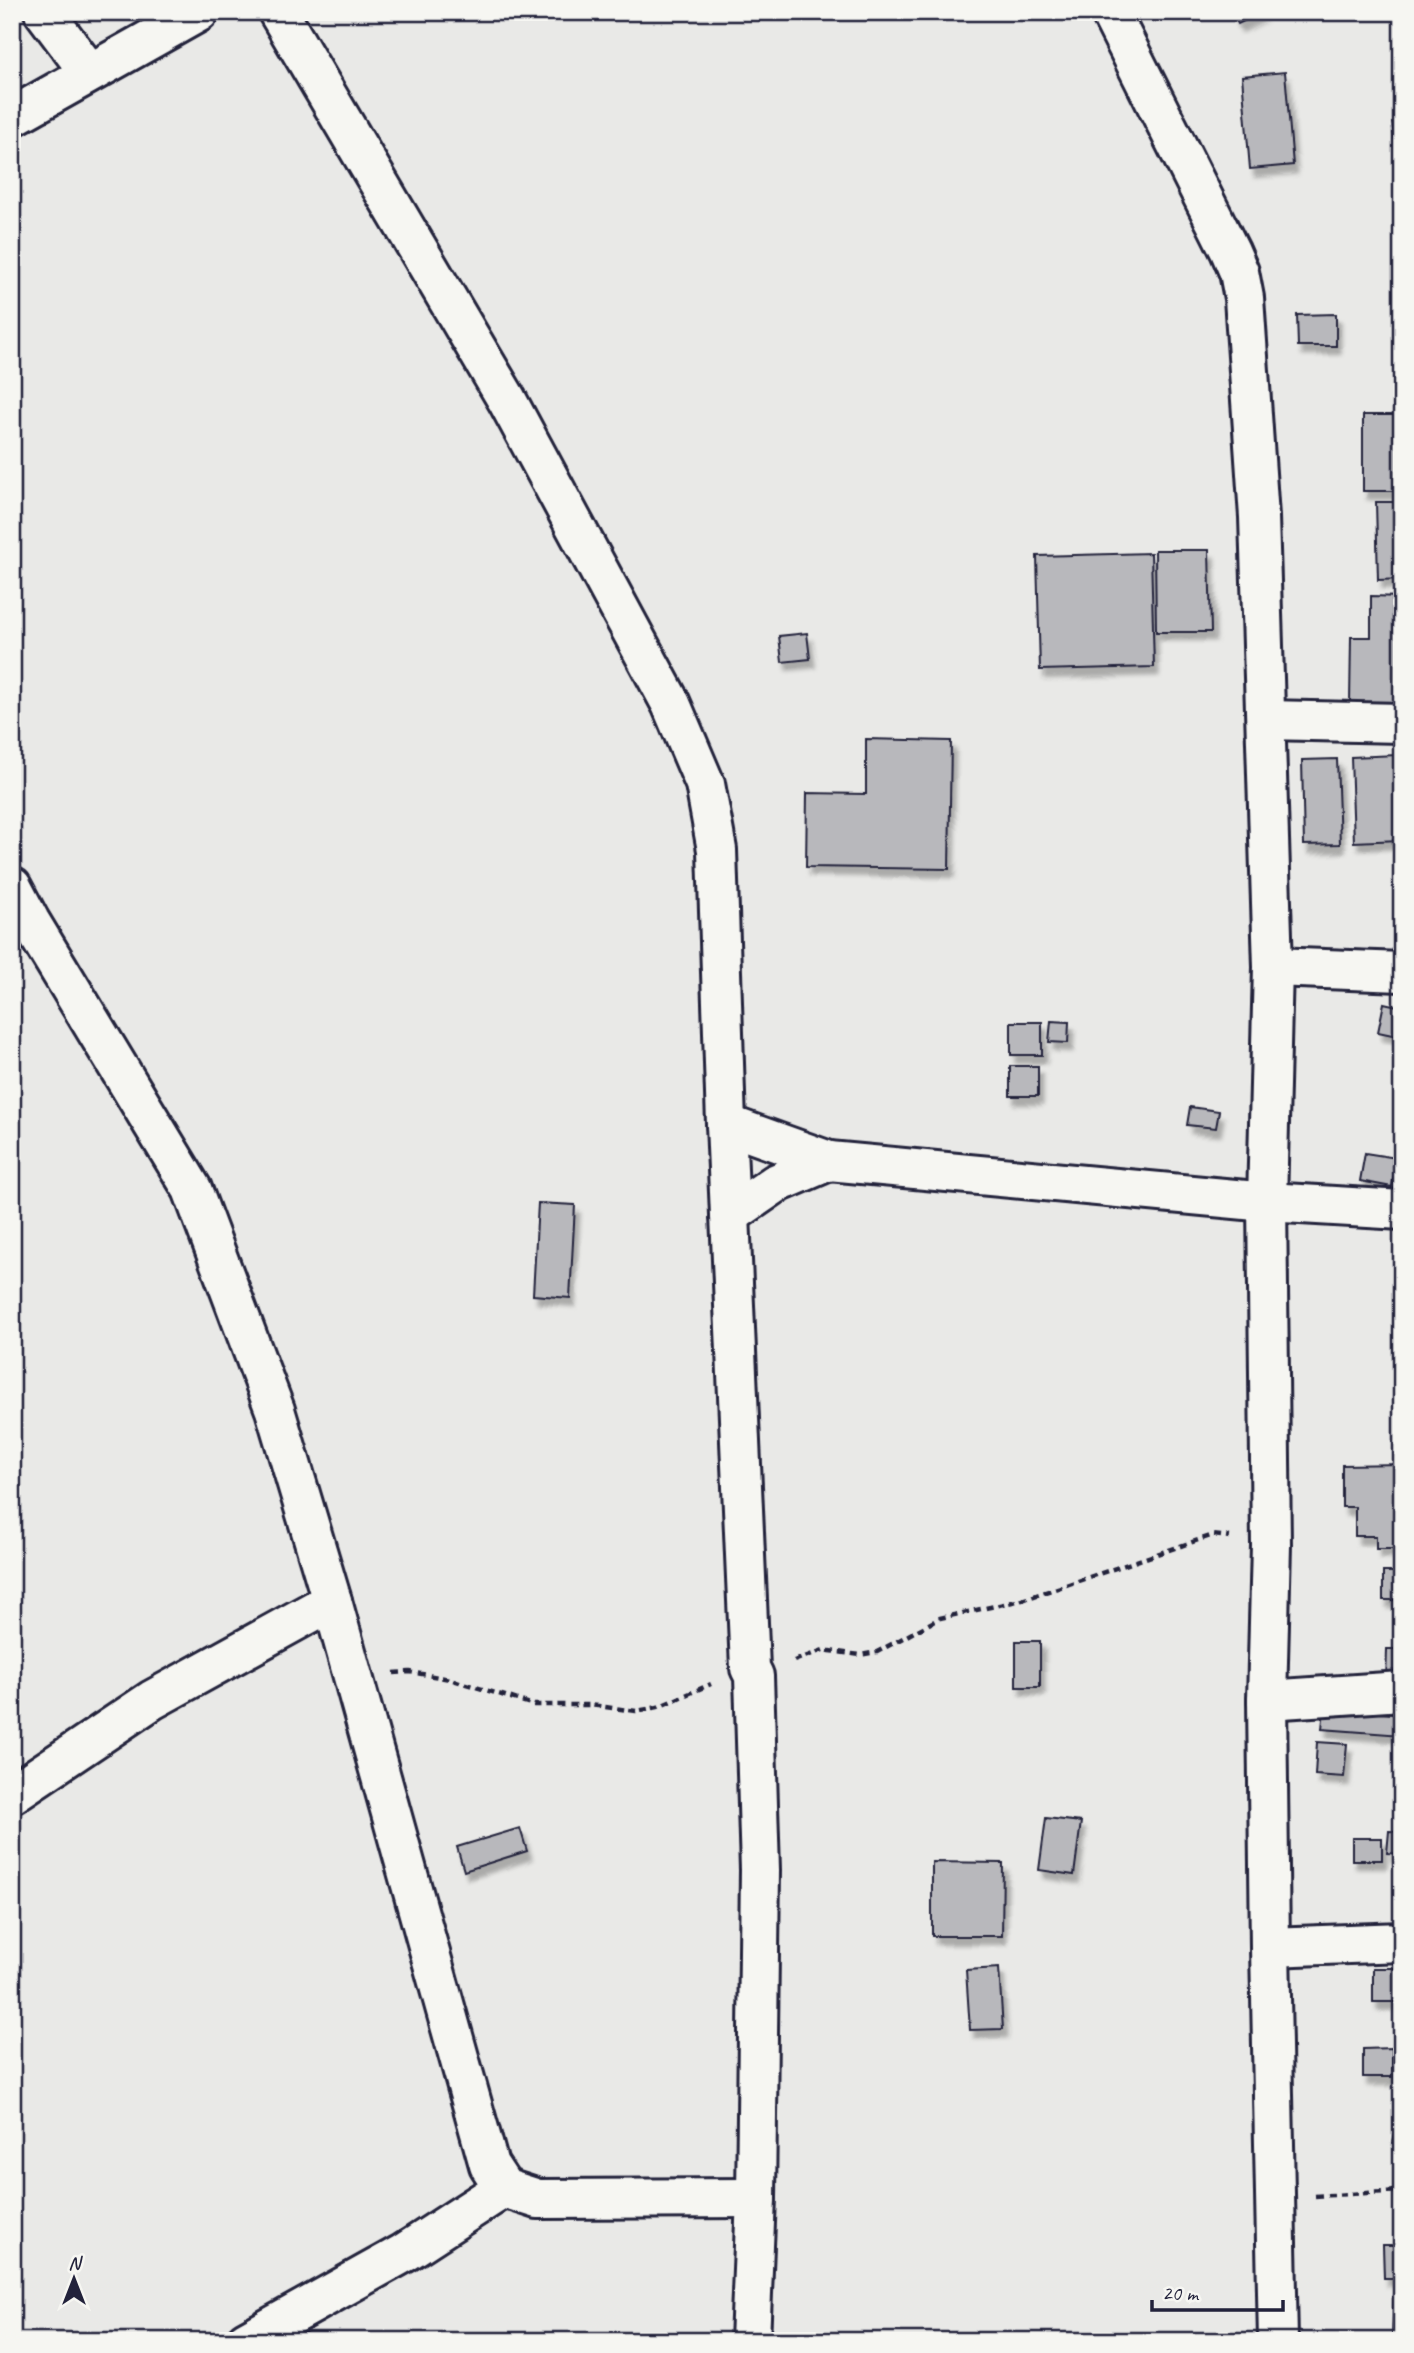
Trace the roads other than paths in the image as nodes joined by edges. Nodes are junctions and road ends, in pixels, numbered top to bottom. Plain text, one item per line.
1 (44, 12) edge
2 (199, 12) edge
3 (278, 12) edge
4 (1110, 12) edge
5 (89, 72) junction
6 (12, 117) edge
7 (1266, 720) junction
8 (1402, 723) edge
9 (12, 887) edge
10 (1273, 967) junction
11 (1402, 972) edge
12 (726, 1124) junction
13 (829, 1161) junction
14 (1268, 1202) junction
15 (1402, 1210) edge
16 (730, 1215) junction
17 (332, 1601) junction
18 (1402, 1691) edge
19 (1268, 1700) junction
20 (12, 1794) edge
21 (1402, 1942) edge
22 (1270, 1947) junction
23 (504, 2188) junction
24 (756, 2198) junction
25 (246, 2341) edge
26 (750, 2341) edge
27 (1278, 2341) edge

1 - 5 street
2 - 5 street
3 - 12 street
4 - 7 street
5 - 6 street
7 - 8 street
7 - 10 street
9 - 17 street
10 - 11 street
10 - 14 street
12 - 13 street
12 - 16 street
13 - 14 street
13 - 16 street
14 - 15 street
14 - 19 street
16 - 24 street
17 - 20 street
17 - 23 street
18 - 19 street
19 - 22 street
21 - 22 street
22 - 27 street
23 - 24 street
23 - 25 street
24 - 26 street

